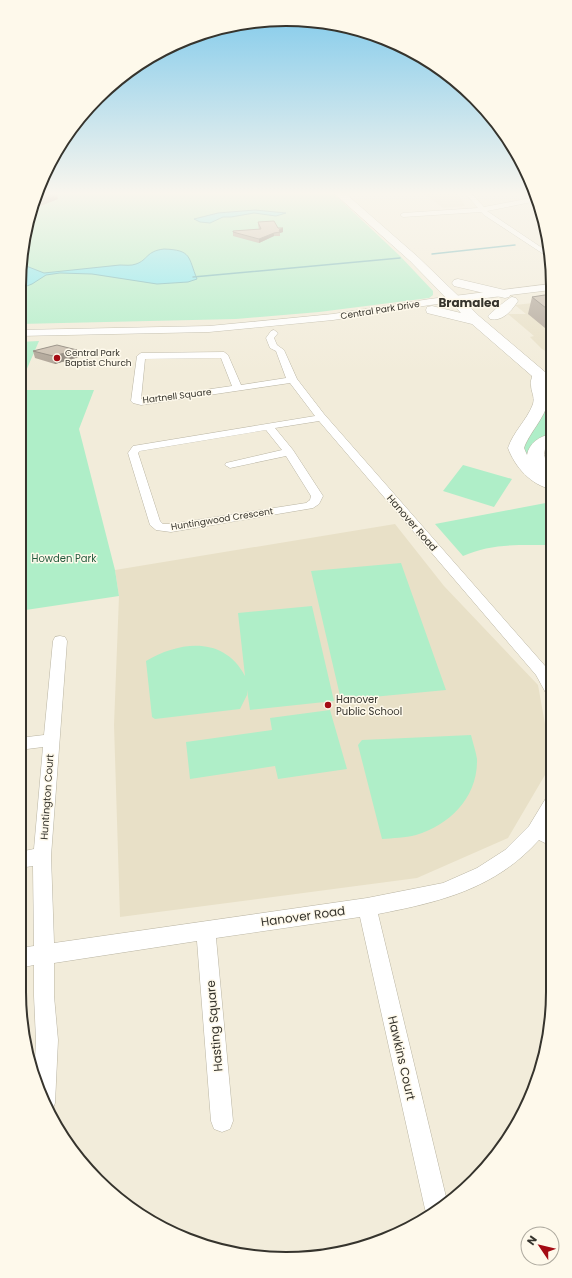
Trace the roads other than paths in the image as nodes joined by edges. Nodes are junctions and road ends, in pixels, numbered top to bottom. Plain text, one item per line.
1 (407, 253) edge
2 (422, 253) edge
3 (430, 260) dead end
4 (447, 273) dead end
5 (458, 283) junction
6 (546, 288) edge
7 (546, 295) edge
8 (509, 298) junction
9 (476, 301) junction
10 (458, 303) junction
11 (432, 310) junction
12 (495, 316) junction
13 (479, 322) junction
14 (506, 326) dead end
15 (272, 328) junction
16 (26, 332) edge
17 (142, 345) dead end
18 (141, 356) junction
19 (546, 379) edge
20 (292, 380) junction
21 (238, 388) junction
22 (321, 418) junction
23 (268, 426) junction
24 (546, 442) edge
25 (289, 452) junction
26 (230, 465) dead end
27 (546, 470) edge
28 (546, 482) edge
29 (60, 640) dead end
30 (546, 680) edge
31 (51, 740) junction
32 (26, 743) edge
33 (545, 834) edge
34 (42, 856) junction
35 (26, 859) edge
36 (367, 906) junction
37 (206, 930) junction
38 (44, 955) junction
39 (26, 957) edge
40 (45, 1088) edge
41 (222, 1121) dead end
42 (436, 1204) edge

1 - 10 main road
2 - 3 main road
4 - 5 main road
5 - 8 main road
5 - 9 main road
6 - 8 street, Central Park Drive
7 - 8 street, Central Park Drive
8 - 9 street, Central Park Drive
8 - 12 main road
9 - 10 street, Central Park Drive
9 - 12 main road
10 - 11 street, Central Park Drive
10 - 13 main road
10 - 15 street, Central Park Drive
11 - 13 main road
11 - 15 street, Central Park Drive
12 - 14 main road
13 - 19 main road
15 - 16 street, Central Park Drive
15 - 20 street, Hanover Road
17 - 18 street, Hartnell Square
18 - 21 street
18 - 21 street, Hartnell Square
19 - 28 main road
20 - 21 street, Hartnell Square
20 - 22 street, Hanover Road
22 - 23 street, Huntingwood Crescent
22 - 30 street, Hanover Road
23 - 25 street, Huntingwood Crescent
23 - 25 street, Huntingwood Crescent
24 - 27 main road
25 - 26 street
29 - 31 street, Huntington Court
31 - 32 street
31 - 34 street, Huntington Court
33 - 36 street, Hanover Road
34 - 35 street
34 - 38 street, Huntington Court
36 - 37 street, Hanover Road
36 - 42 street, Hawkins Court
37 - 38 street, Hanover Road
37 - 41 street, Hasting Square
38 - 39 street, Hanover Road
38 - 40 street, Huntington Court

